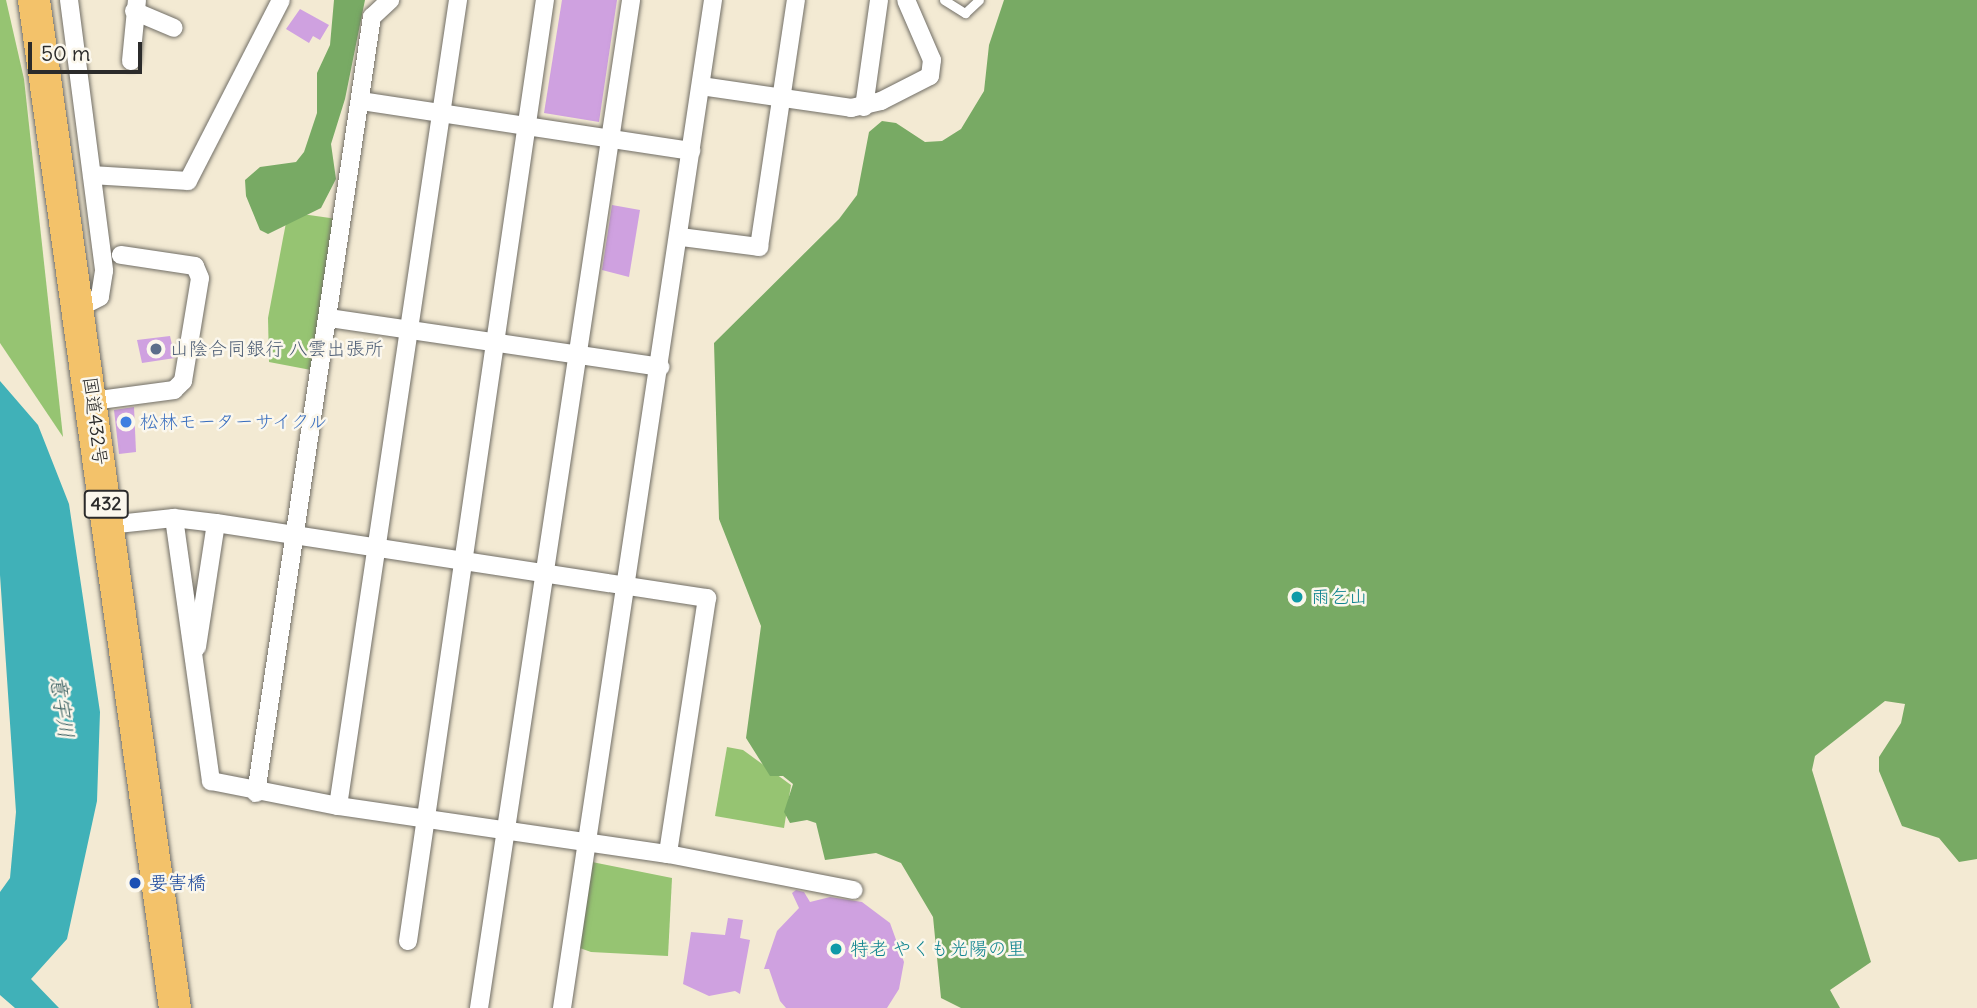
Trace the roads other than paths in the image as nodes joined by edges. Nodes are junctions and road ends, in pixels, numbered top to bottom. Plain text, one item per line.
1 (34, 0) edge
2 (69, 0) edge
3 (281, 0) edge
4 (390, 0) edge
5 (458, 0) edge
6 (545, 0) edge
7 (631, 0) edge
8 (713, 0) edge
9 (796, 0) edge
10 (879, 0) edge
11 (906, 0) edge
12 (944, 0) edge
13 (979, 0) edge
14 (136, 5) edge
15 (174, 28) dead end
16 (131, 61) dead end
17 (701, 86) junction
18 (782, 99) junction
19 (361, 101) junction
20 (864, 107) junction
21 (442, 114) junction
22 (527, 127) junction
23 (611, 139) junction
24 (691, 151) junction
25 (93, 175) junction
26 (681, 237) junction
27 (121, 255) dead end
28 (80, 307) junction
29 (329, 318) junction
30 (410, 329) junction
31 (493, 342) junction
32 (578, 355) junction
33 (660, 367) junction
34 (93, 401) junction
35 (174, 518) junction
36 (216, 523) junction
37 (108, 525) junction
38 (296, 533) junction
39 (375, 545) junction
40 (462, 559) junction
41 (545, 571) junction
42 (626, 583) junction
43 (194, 668) junction
44 (256, 793) junction
45 (338, 806) junction
46 (423, 819) junction
47 (507, 830) junction
48 (587, 842) junction
49 (668, 854) junction
50 (854, 890) dead end
51 (408, 941) dead end
52 (175, 1008) edge
53 (480, 1008) edge
54 (562, 1008) edge

1 - 28 highway, 国道432号 / 432
2 - 25 street
3 - 25 street
4 - 19 street
5 - 21 street
6 - 22 street
7 - 23 street
8 - 17 street
9 - 18 street
10 - 20 street
11 - 20 street
12 - 13 lane
14 - 15 street
14 - 16 street
17 - 18 street
17 - 24 street
18 - 20 street
18 - 26 street
19 - 21 street
19 - 29 street
21 - 22 street
21 - 30 street
22 - 23 street
22 - 31 street
23 - 24 street
23 - 32 street
24 - 26 street
25 - 28 street
26 - 33 street
27 - 34 street
28 - 34 highway, 国道432号 / 432
29 - 30 street
29 - 38 street
30 - 31 street
30 - 39 street
31 - 32 street
31 - 40 street
32 - 33 street
32 - 41 street
33 - 42 street
34 - 37 highway, 国道432号 / 432
35 - 36 street
35 - 37 street
35 - 43 street
36 - 38 street
36 - 43 street
37 - 52 highway, 国道432号 / 432
38 - 39 street
38 - 44 street
39 - 40 street
39 - 45 street
40 - 41 street
40 - 46 street
41 - 42 street
41 - 47 street
42 - 48 street
42 - 49 street
43 - 44 street
44 - 45 street
45 - 46 street
46 - 47 street
46 - 51 street
47 - 48 street
47 - 53 street
48 - 49 street
48 - 54 street
49 - 50 street

